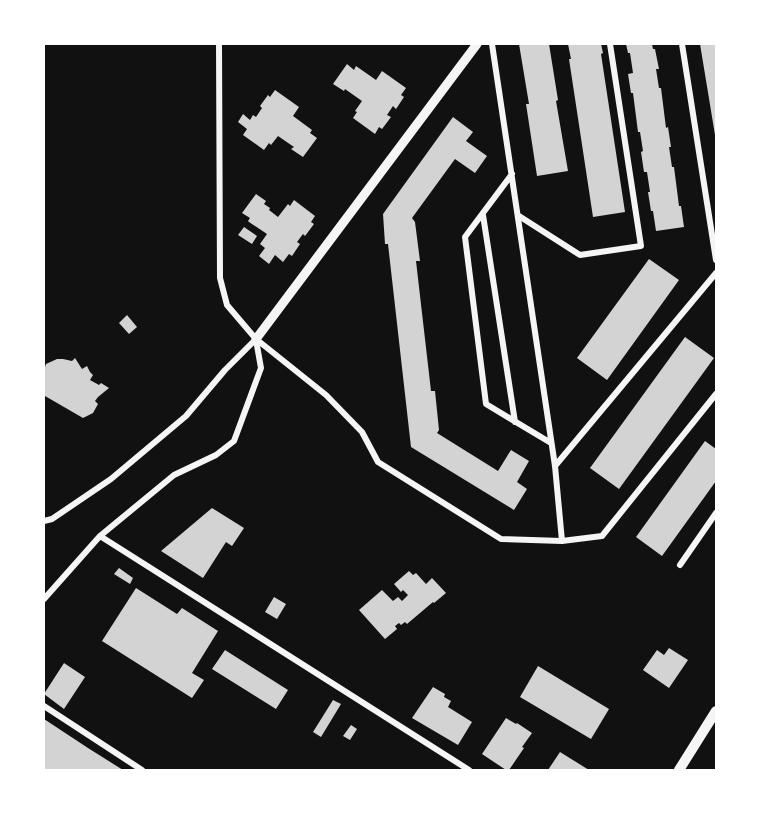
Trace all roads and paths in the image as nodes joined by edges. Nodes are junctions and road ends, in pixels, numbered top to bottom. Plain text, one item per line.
1 (219, 44) edge
2 (477, 44) edge
3 (492, 44) edge
4 (610, 44) edge
5 (682, 44) edge
6 (512, 174) junction
7 (483, 215) junction
8 (519, 216) junction
9 (717, 260) edge
10 (717, 273) edge
11 (256, 339) junction
12 (717, 394) edge
13 (515, 422) junction
14 (551, 442) junction
15 (555, 466) junction
16 (717, 513) edge
17 (44, 521) edge
18 (100, 536) junction
19 (562, 541) junction
20 (680, 565) dead end
21 (44, 599) edge
22 (44, 706) edge
23 (717, 711) edge
24 (142, 771) edge
25 (469, 771) edge
26 (679, 771) edge

1 - 11 street
2 - 11 street
3 - 6 street
4 - 8 street
5 - 9 street
6 - 7 street
6 - 8 street
7 - 13 street
7 - 13 street
8 - 14 street
10 - 15 street
11 - 17 street
11 - 18 street
11 - 19 street
12 - 19 street
13 - 14 street
14 - 15 street
15 - 19 street
16 - 20 street
18 - 21 street
18 - 25 street
22 - 24 street
23 - 26 main road

